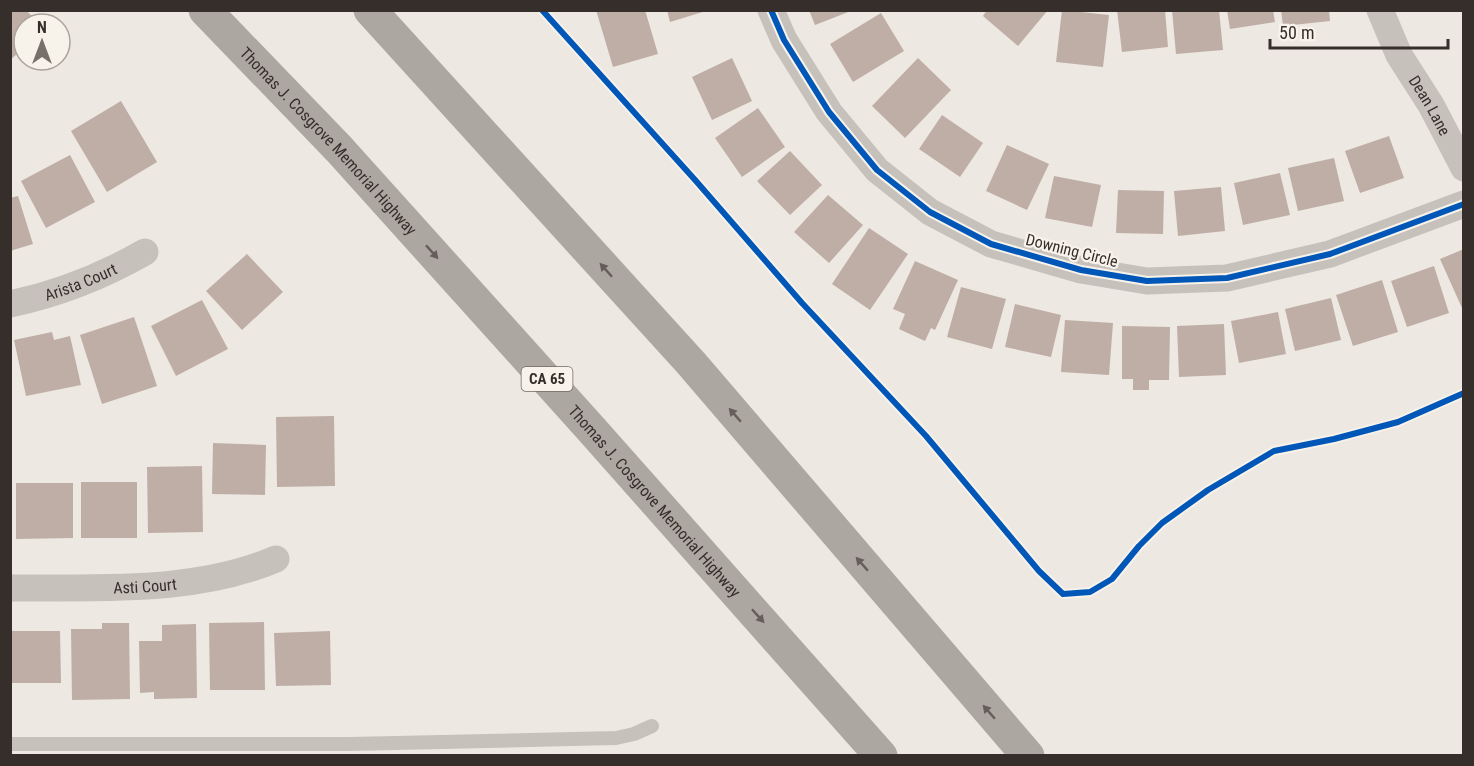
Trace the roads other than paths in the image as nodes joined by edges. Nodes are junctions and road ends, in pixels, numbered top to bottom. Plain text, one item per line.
1 (205, 10) edge
2 (370, 10) edge
3 (771, 10) edge
4 (1380, 10) edge
5 (1464, 168) edge
6 (1464, 204) edge
7 (145, 252) dead end
8 (10, 304) edge
9 (276, 559) dead end
10 (10, 588) edge
11 (651, 726) dead end
12 (10, 744) edge
13 (881, 756) edge
14 (1028, 756) edge

1 -> 13 highway, Thomas J. Cosgrove Memorial Highway / CA 65
14 -> 2 highway
3 - 6 street, Downing Circle
4 - 5 street, Dean Lane
7 - 8 street, Arista Court
9 - 10 street, Asti Court
11 - 12 lane

